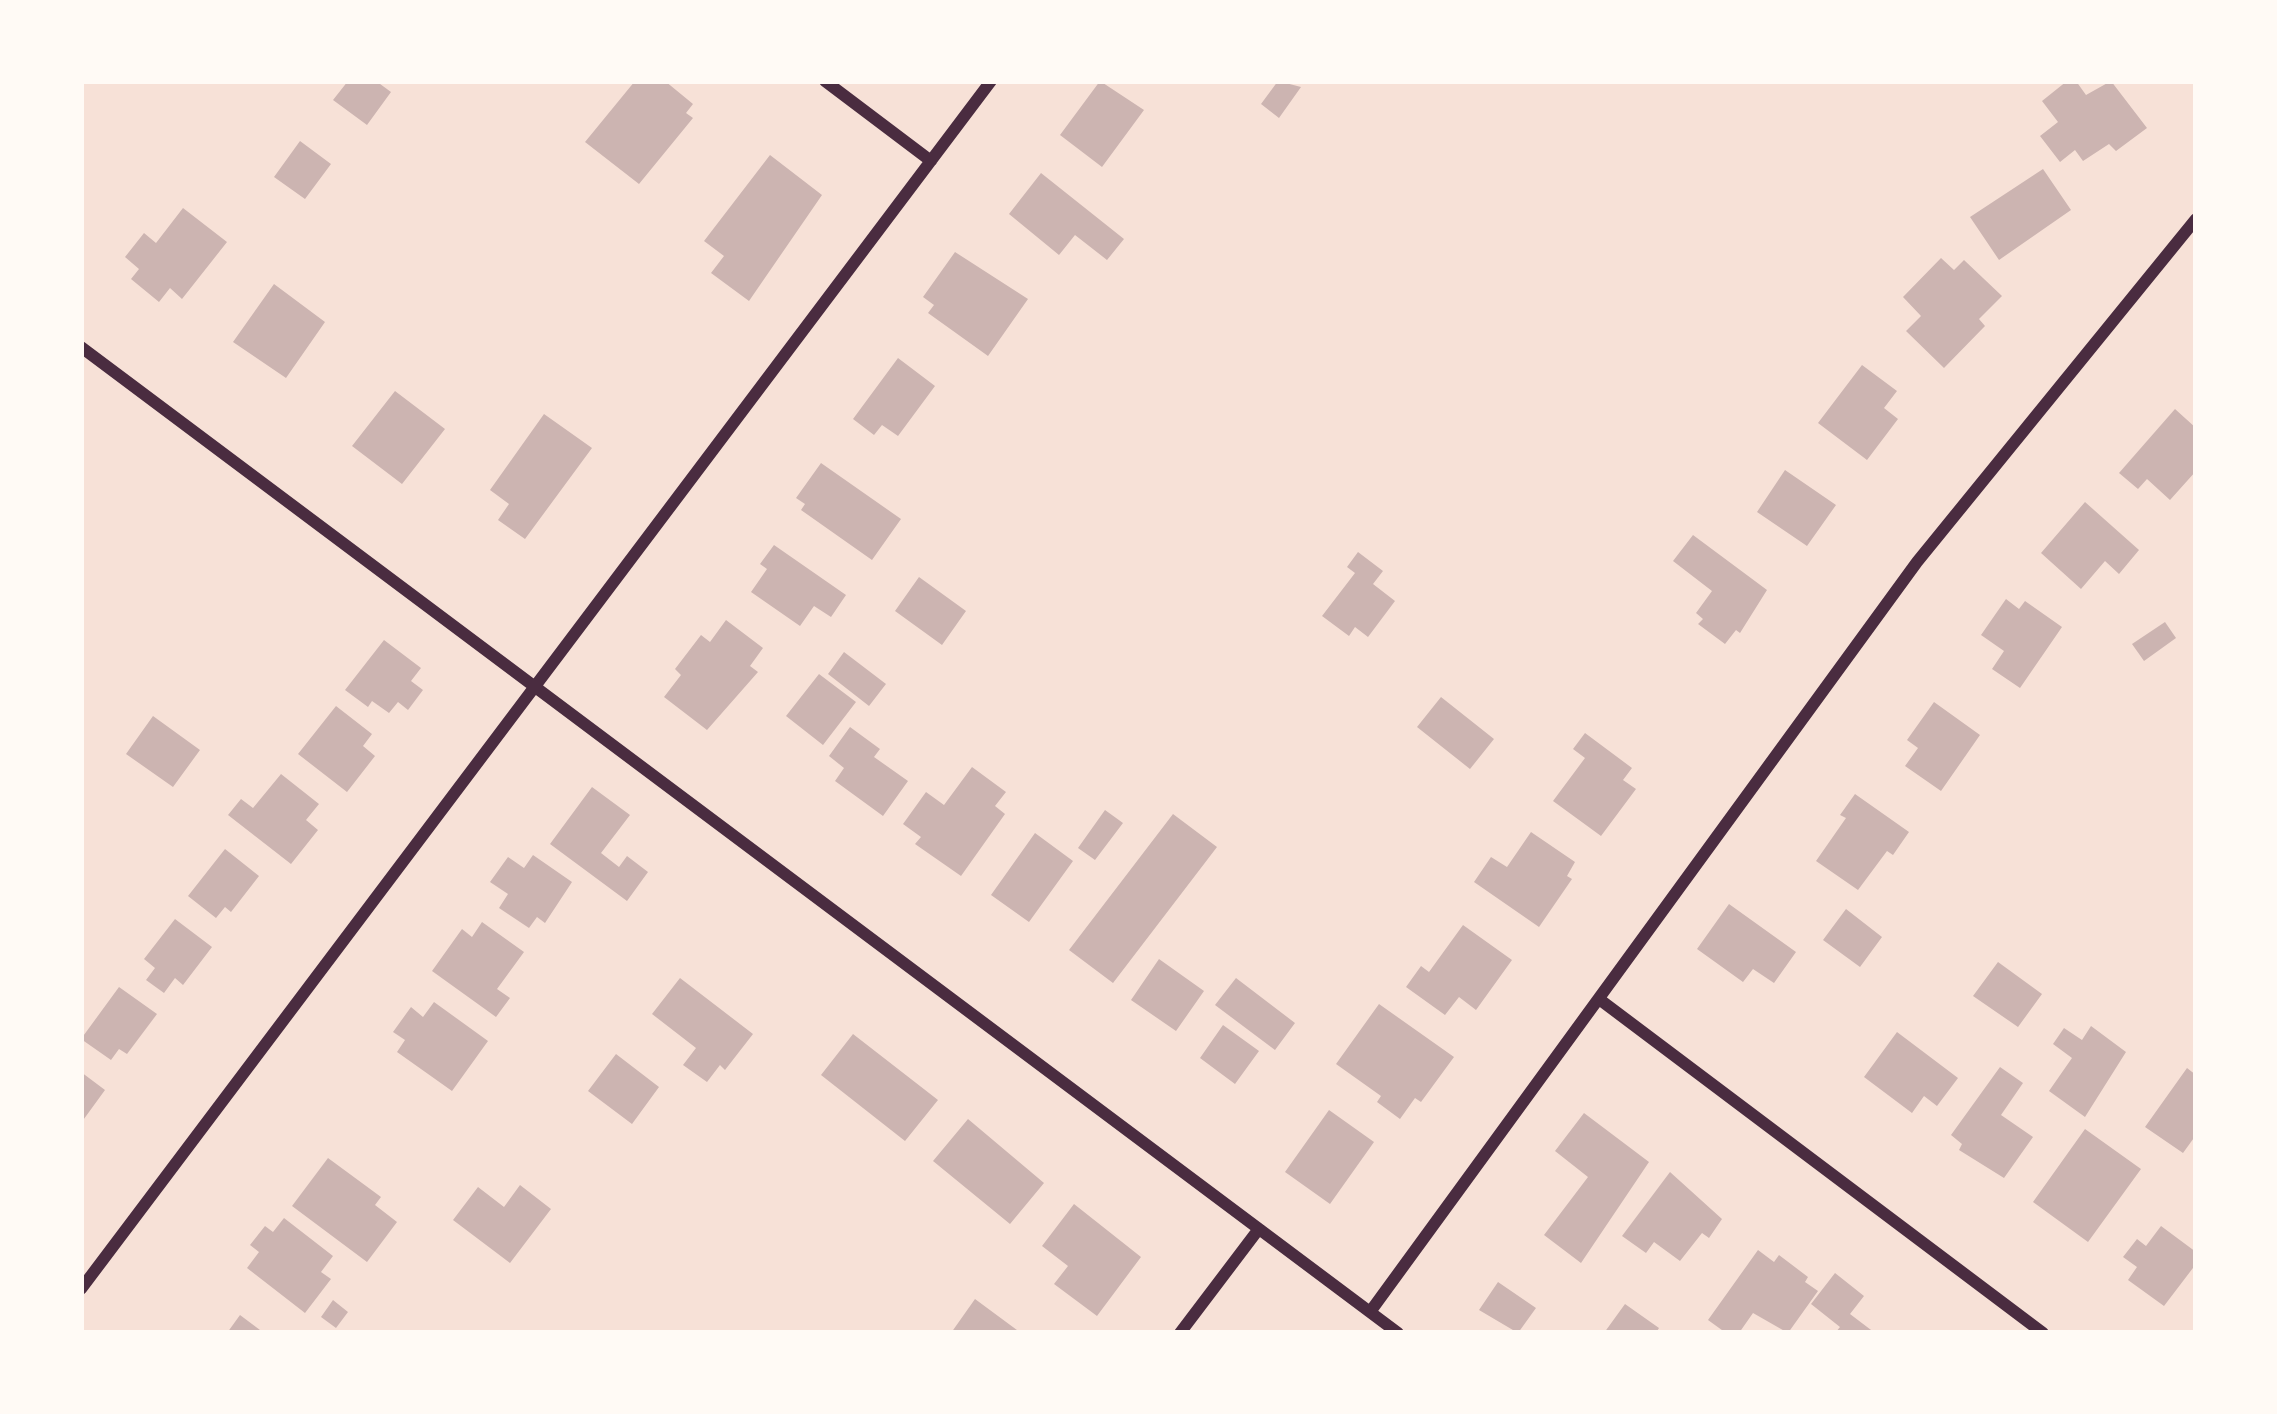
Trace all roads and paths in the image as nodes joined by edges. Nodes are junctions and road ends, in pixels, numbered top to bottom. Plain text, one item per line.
1 (825, 81) edge
2 (991, 81) edge
3 (932, 161) junction
4 (2196, 220) edge
5 (81, 347) edge
6 (536, 689) junction
7 (1599, 999) junction
8 (1258, 1230) junction
9 (81, 1289) edge
10 (1370, 1312) junction
11 (1180, 1333) edge
12 (1398, 1333) edge
13 (2043, 1333) edge

1 - 3 street
2 - 3 street
3 - 6 street
4 - 7 street
5 - 6 street
6 - 8 street
6 - 9 street
7 - 10 street
7 - 13 street
8 - 10 street
8 - 11 street
10 - 12 street

